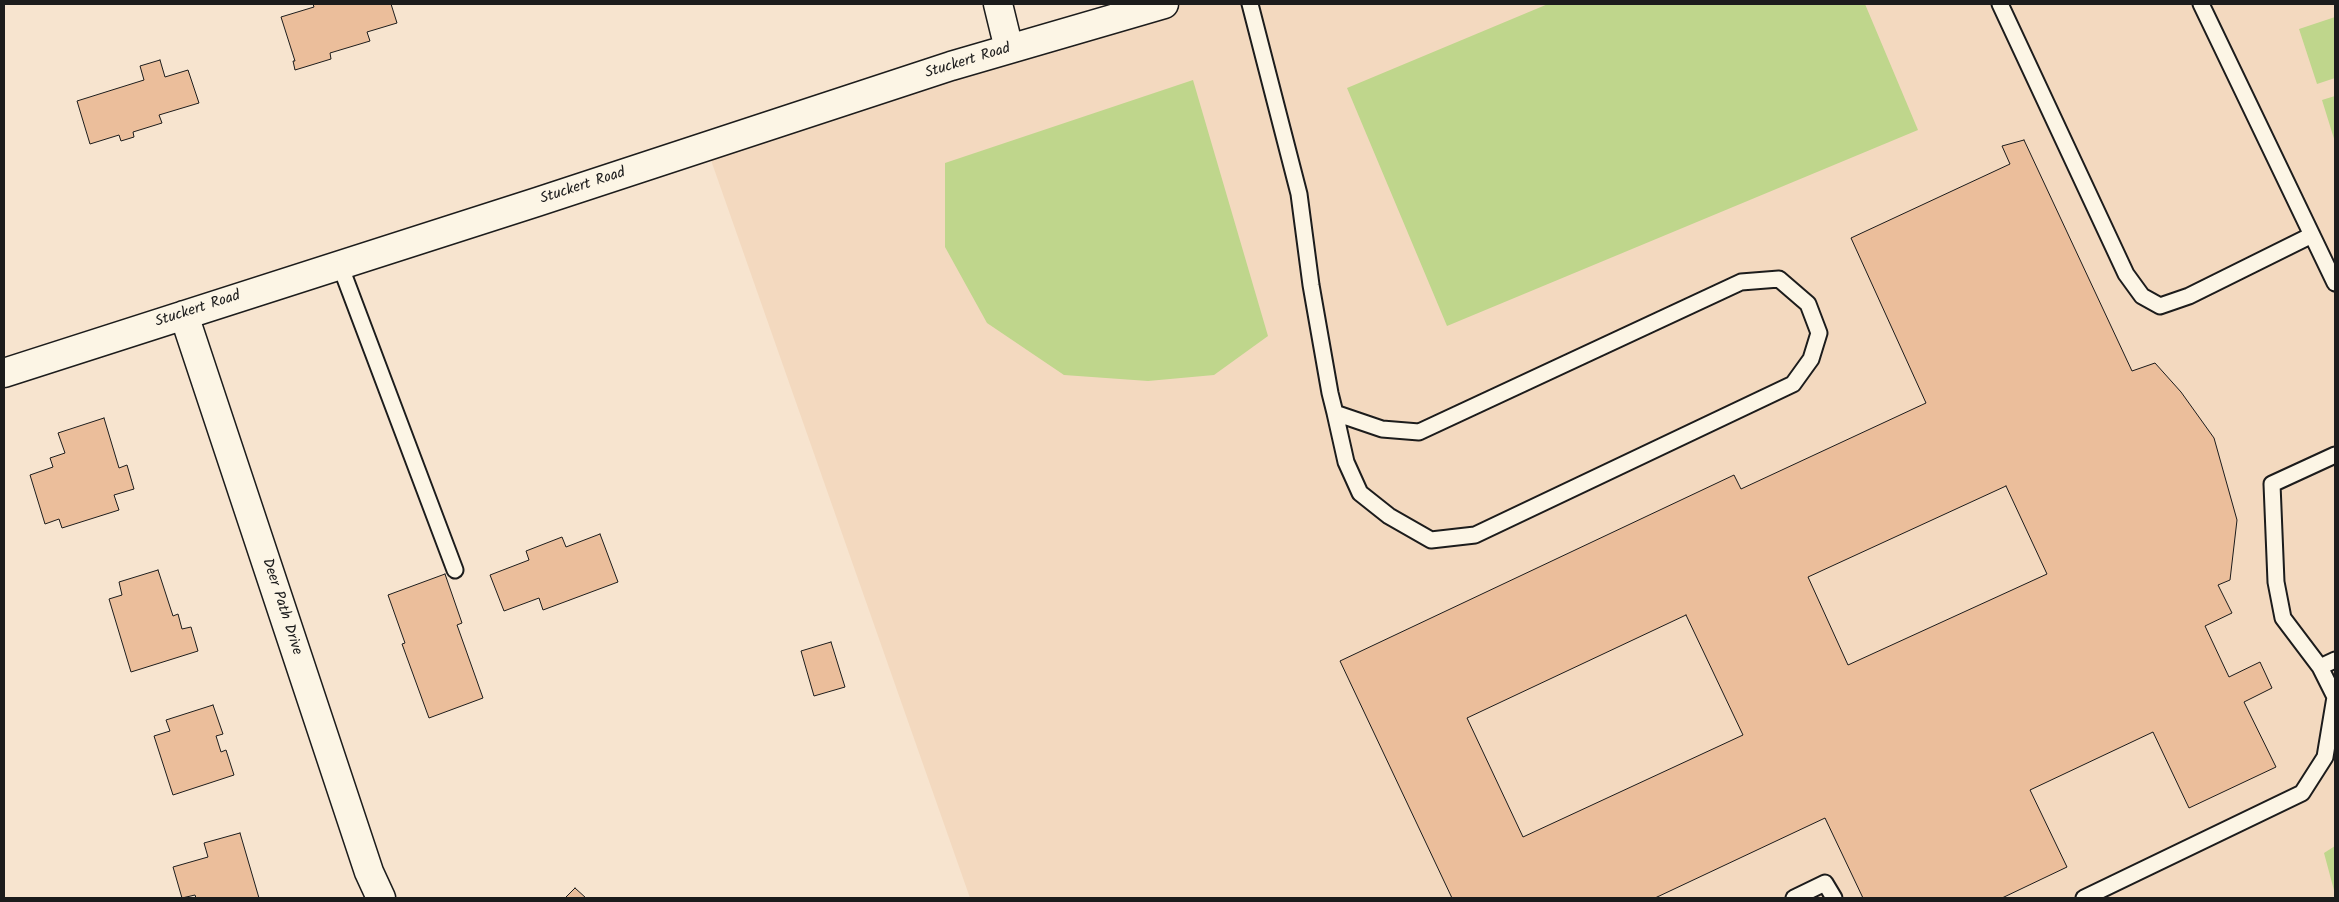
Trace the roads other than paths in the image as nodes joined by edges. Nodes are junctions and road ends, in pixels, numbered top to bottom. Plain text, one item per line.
1 (998, 4) edge
2 (1164, 4) edge
3 (1250, 4) edge
4 (2000, 4) edge
5 (2201, 4) edge
6 (1009, 49) junction
7 (2312, 235) junction
8 (340, 264) junction
9 (2335, 283) edge
10 (184, 315) junction
11 (4, 373) edge
12 (1335, 413) junction
13 (2335, 455) edge
14 (455, 570) dead end
15 (2335, 660) edge
16 (2320, 667) junction
17 (381, 898) edge
18 (1794, 898) edge
19 (1834, 898) edge
20 (2084, 898) edge

1 - 6 street
2 - 6 street, Stuckert Road
3 - 12 lane
4 - 7 lane
5 - 7 lane
6 - 8 street, Stuckert Road
7 - 9 lane
8 - 10 street, Stuckert Road
8 - 14 lane
10 - 11 street, Stuckert Road
10 - 17 street, Deer Path Drive
12 - 12 lane
13 - 16 lane
15 - 16 lane
16 - 20 lane
18 - 19 lane

